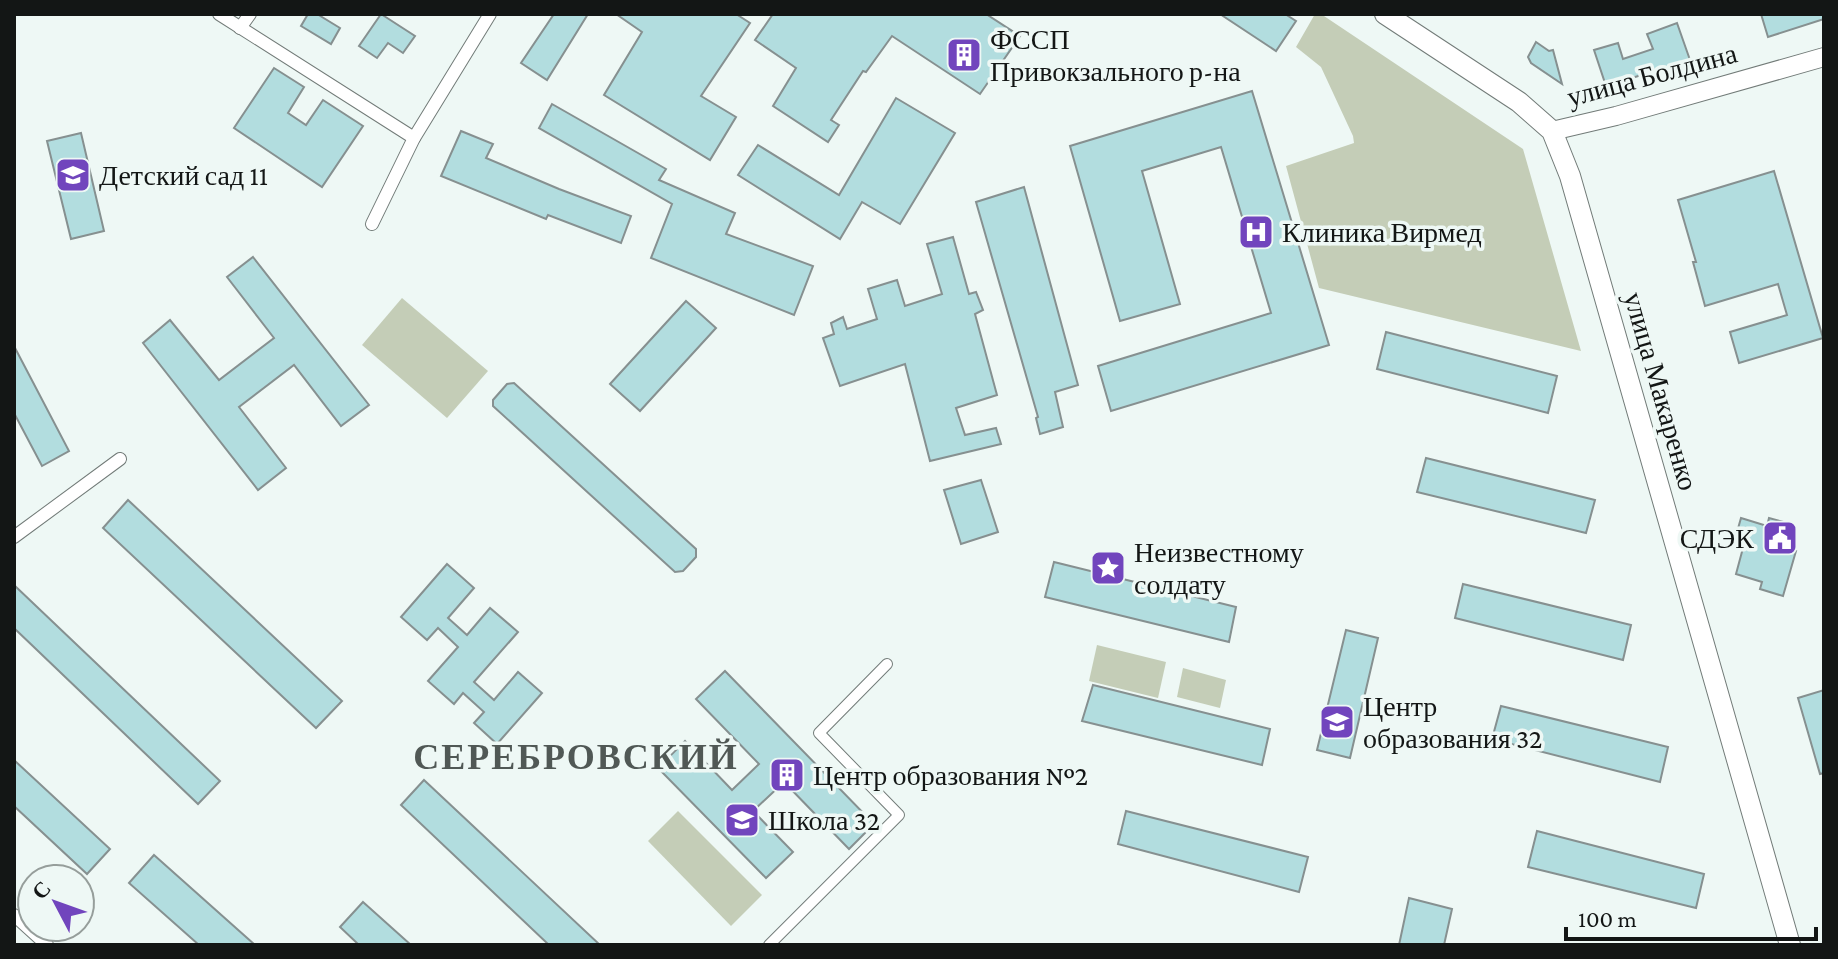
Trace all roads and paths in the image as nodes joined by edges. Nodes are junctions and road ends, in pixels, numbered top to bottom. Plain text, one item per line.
1 (219, 14) edge
2 (250, 14) edge
3 (490, 14) edge
4 (1385, 14) edge
5 (240, 28) junction
6 (1824, 57) edge
7 (1552, 131) junction
8 (414, 138) junction
9 (372, 224) dead end
10 (120, 459) dead end
11 (14, 537) edge
12 (887, 664) dead end
13 (14, 915) edge
14 (47, 945) edge
15 (769, 945) edge
16 (1790, 945) edge

1 - 5 street
2 - 5 street
3 - 8 street
4 - 7 main road, улица Болдина
5 - 8 street
6 - 7 main road, улица Болдина
7 - 16 main road, улица Макаренко
8 - 9 street
10 - 11 street
12 - 15 street
13 - 14 street

